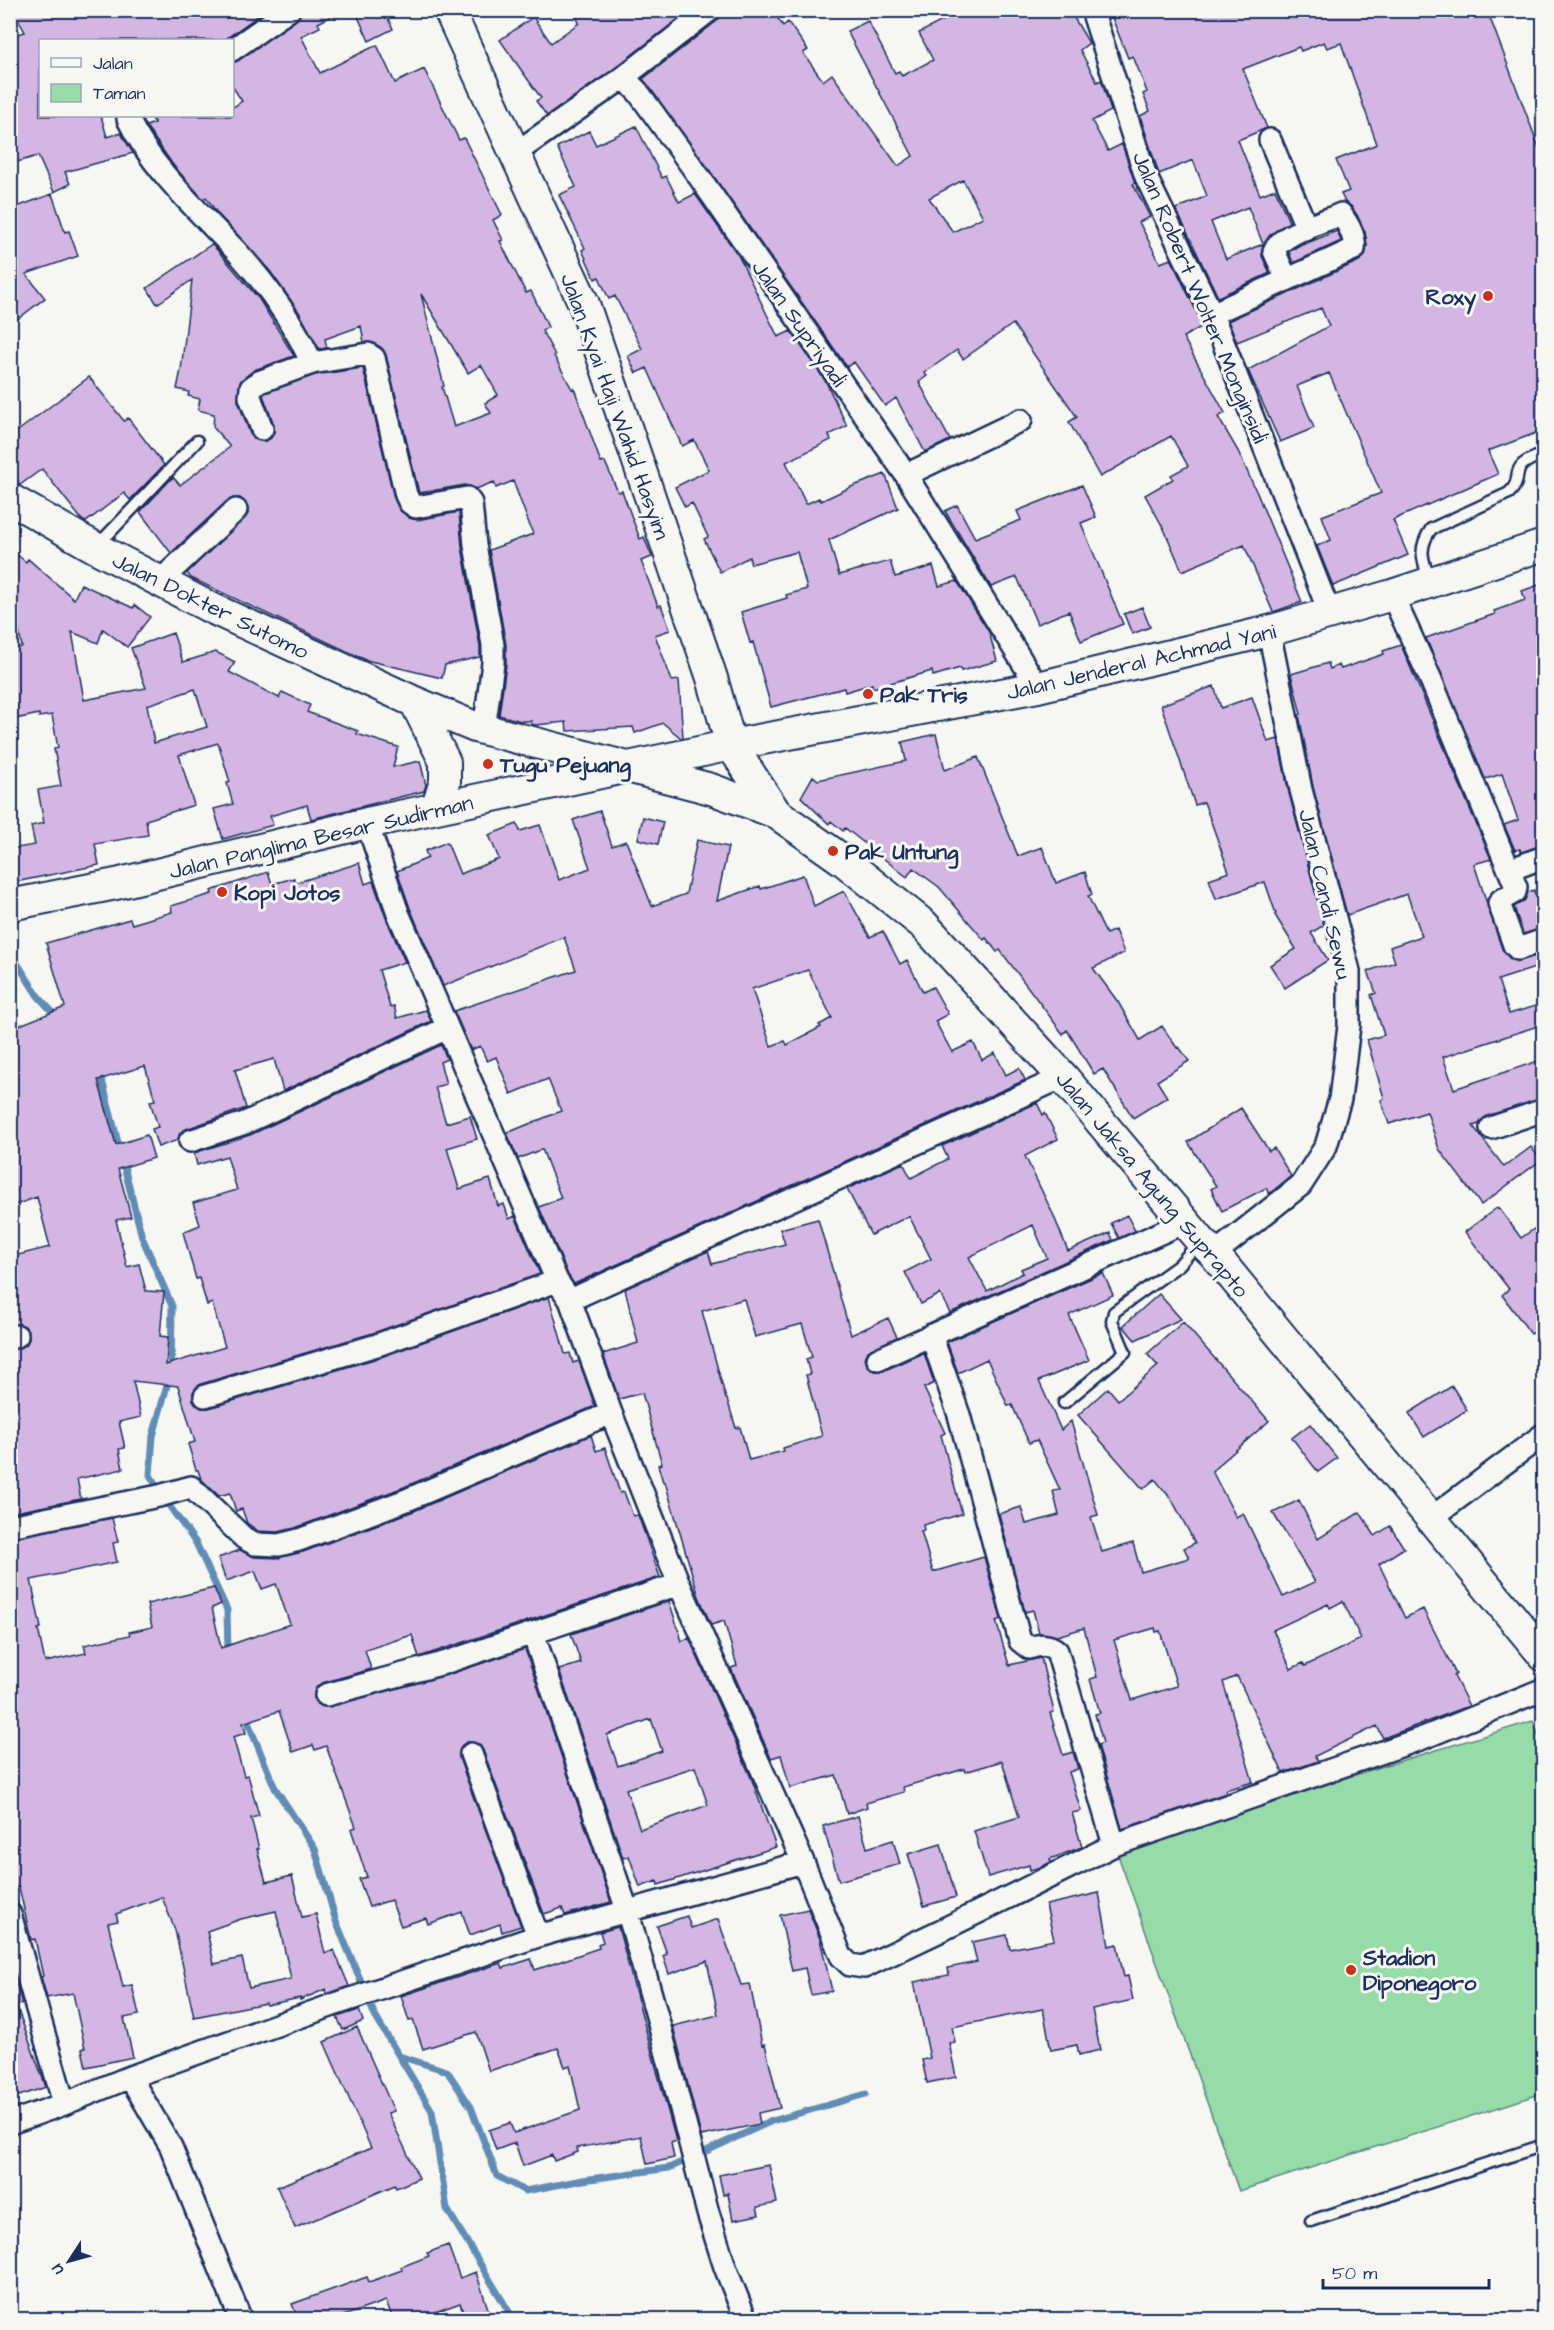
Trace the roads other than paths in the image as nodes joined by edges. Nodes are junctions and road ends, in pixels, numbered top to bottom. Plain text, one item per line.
1 (289, 10) edge
2 (449, 10) edge
3 (710, 10) edge
4 (1092, 10) edge
5 (234, 49) edge
6 (620, 80) junction
7 (128, 117) edge
8 (1270, 140) dead end
9 (514, 154) junction
10 (1306, 229) junction
11 (1287, 280) junction
12 (1212, 314) junction
13 (312, 363) junction
14 (1021, 420) dead end
15 (262, 429) dead end
16 (197, 441) dead end
17 (1544, 453) edge
18 (906, 475) junction
19 (10, 500) edge
20 (236, 510) dead end
21 (1544, 545) edge
22 (96, 548) junction
23 (160, 581) junction
24 (1430, 582) junction
25 (1392, 595) junction
26 (1330, 614) junction
27 (1269, 631) junction
28 (1038, 687) junction
29 (415, 702) junction
30 (484, 730) junction
31 (731, 745) junction
32 (633, 767) junction
33 (436, 808) junction
34 (776, 813) junction
35 (367, 823) junction
36 (1544, 857) edge
37 (1509, 870) junction
38 (17, 904) edge
39 (1544, 940) edge
40 (447, 1028) junction
41 (1063, 1077) junction
42 (1544, 1110) edge
43 (1491, 1128) dead end
44 (190, 1142) dead end
45 (1200, 1238) junction
46 (557, 1281) junction
47 (570, 1300) junction
48 (931, 1335) junction
49 (878, 1359) dead end
50 (206, 1396) dead end
51 (1064, 1403) dead end
52 (611, 1413) junction
53 (1544, 1434) edge
54 (1430, 1519) junction
55 (10, 1526) edge
56 (679, 1584) junction
57 (533, 1633) junction
58 (1544, 1656) edge
59 (1544, 1689) edge
60 (326, 1695) dead end
61 (471, 1754) dead end
62 (1114, 1845) junction
63 (802, 1862) junction
64 (628, 1912) junction
65 (10, 1914) edge
66 (538, 1936) junction
67 (130, 2077) junction
68 (64, 2104) junction
69 (10, 2122) edge
70 (1544, 2145) edge
71 (1311, 2221) dead end
72 (241, 2319) edge
73 (746, 2319) edge

1 - 5 street
2 - 9 main road, Jalan Kyai Haji Wahid Hasyim
3 - 6 street
4 - 12 street, Jalan Robert Wolter Monginsidi
6 - 9 street
6 - 18 street, Jalan Supriyadi
7 - 13 street
8 - 10 street
9 - 31 main road, Jalan Kyai Haji Wahid Hasyim
10 - 11 street
10 - 11 street
11 - 12 street
12 - 26 street, Jalan Robert Wolter Monginsidi
13 - 15 street
13 - 30 street
14 - 18 street
16 - 22 lane
17 - 24 lane
18 - 28 street, Jalan Supriyadi
19 - 22 main road, Jalan Dokter Sutomo
20 - 23 street
21 - 24 main road, Jalan Jenderal Achmad Yani
22 - 23 main road, Jalan Dokter Sutomo
23 - 29 main road, Jalan Dokter Sutomo
24 - 25 main road, Jalan Jenderal Achmad Yani
25 - 26 main road, Jalan Jenderal Achmad Yani
25 - 37 street
26 - 27 main road, Jalan Jenderal Achmad Yani
27 - 28 main road, Jalan Jenderal Achmad Yani
27 - 45 street, Jalan Candi Sewu
28 - 31 main road, Jalan Jenderal Achmad Yani
29 - 30 main road, Jalan Dokter Sutomo
29 - 33 main road
30 - 32 main road, Jalan Dokter Sutomo
31 - 32 main road, Jalan Jenderal Achmad Yani
31 - 34 main road, Jalan Jaksa Agung Suprapto
32 - 33 main road, Jalan Panglima Besar Sudirman
32 - 34 main road, Jalan Dokter Sutomo
33 - 35 main road, Jalan Panglima Besar Sudirman
34 - 41 main road, Jalan Jaksa Agung Suprapto
35 - 38 main road, Jalan Panglima Besar Sudirman
35 - 40 street
36 - 37 street
37 - 39 street
40 - 44 street
40 - 46 street
41 - 45 main road, Jalan Jaksa Agung Suprapto
41 - 47 street
42 - 43 street
45 - 48 street, Jalan Candi Sewu
45 - 51 lane
45 - 54 main road, Jalan Jaksa Agung Suprapto
46 - 47 street
46 - 50 street
47 - 52 street
48 - 49 street, Jalan Candi Sewu
48 - 62 street
52 - 55 street
52 - 56 street
53 - 54 street
54 - 58 main road, Jalan Jaksa Agung Suprapto
56 - 57 street
56 - 63 street
57 - 60 street
57 - 64 street
59 - 62 street
61 - 66 street
62 - 63 street
63 - 64 street
64 - 66 street
64 - 73 street
65 - 68 street
66 - 67 street
67 - 68 street
67 - 72 street
68 - 69 street
70 - 71 lane

